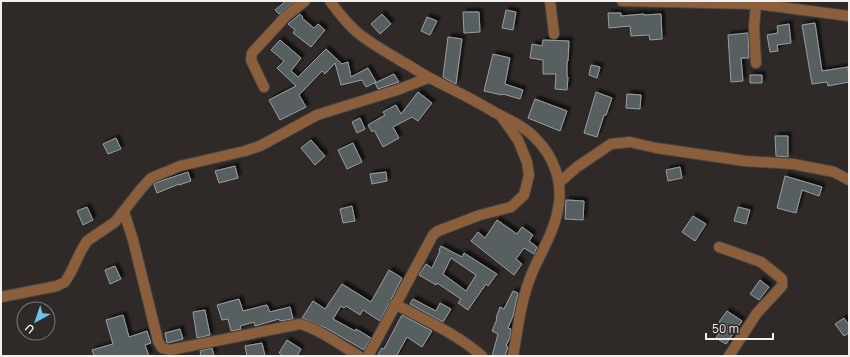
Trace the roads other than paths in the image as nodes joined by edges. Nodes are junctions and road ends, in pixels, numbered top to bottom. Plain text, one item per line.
1 (305, 1) edge
2 (330, 1) edge
3 (550, 1) edge
4 (622, 1) edge
5 (756, 4) junction
6 (849, 16) edge
7 (554, 34) dead end
8 (756, 63) dead end
9 (428, 78) junction
10 (264, 87) dead end
11 (500, 115) junction
12 (849, 180) edge
13 (560, 182) junction
14 (124, 212) junction
15 (719, 246) dead end
16 (1, 297) edge
17 (395, 304) junction
18 (359, 356) edge
19 (368, 356) edge
20 (482, 356) edge
21 (513, 356) edge
22 (729, 356) edge

1 - 10 street
2 - 9 street
3 - 7 street
4 - 5 street
5 - 6 street
5 - 8 street
9 - 11 street
9 - 14 street
11 - 13 street
11 - 17 street
12 - 13 street
13 - 21 street
14 - 16 street
14 - 18 street
15 - 22 street
17 - 19 street
17 - 20 street

